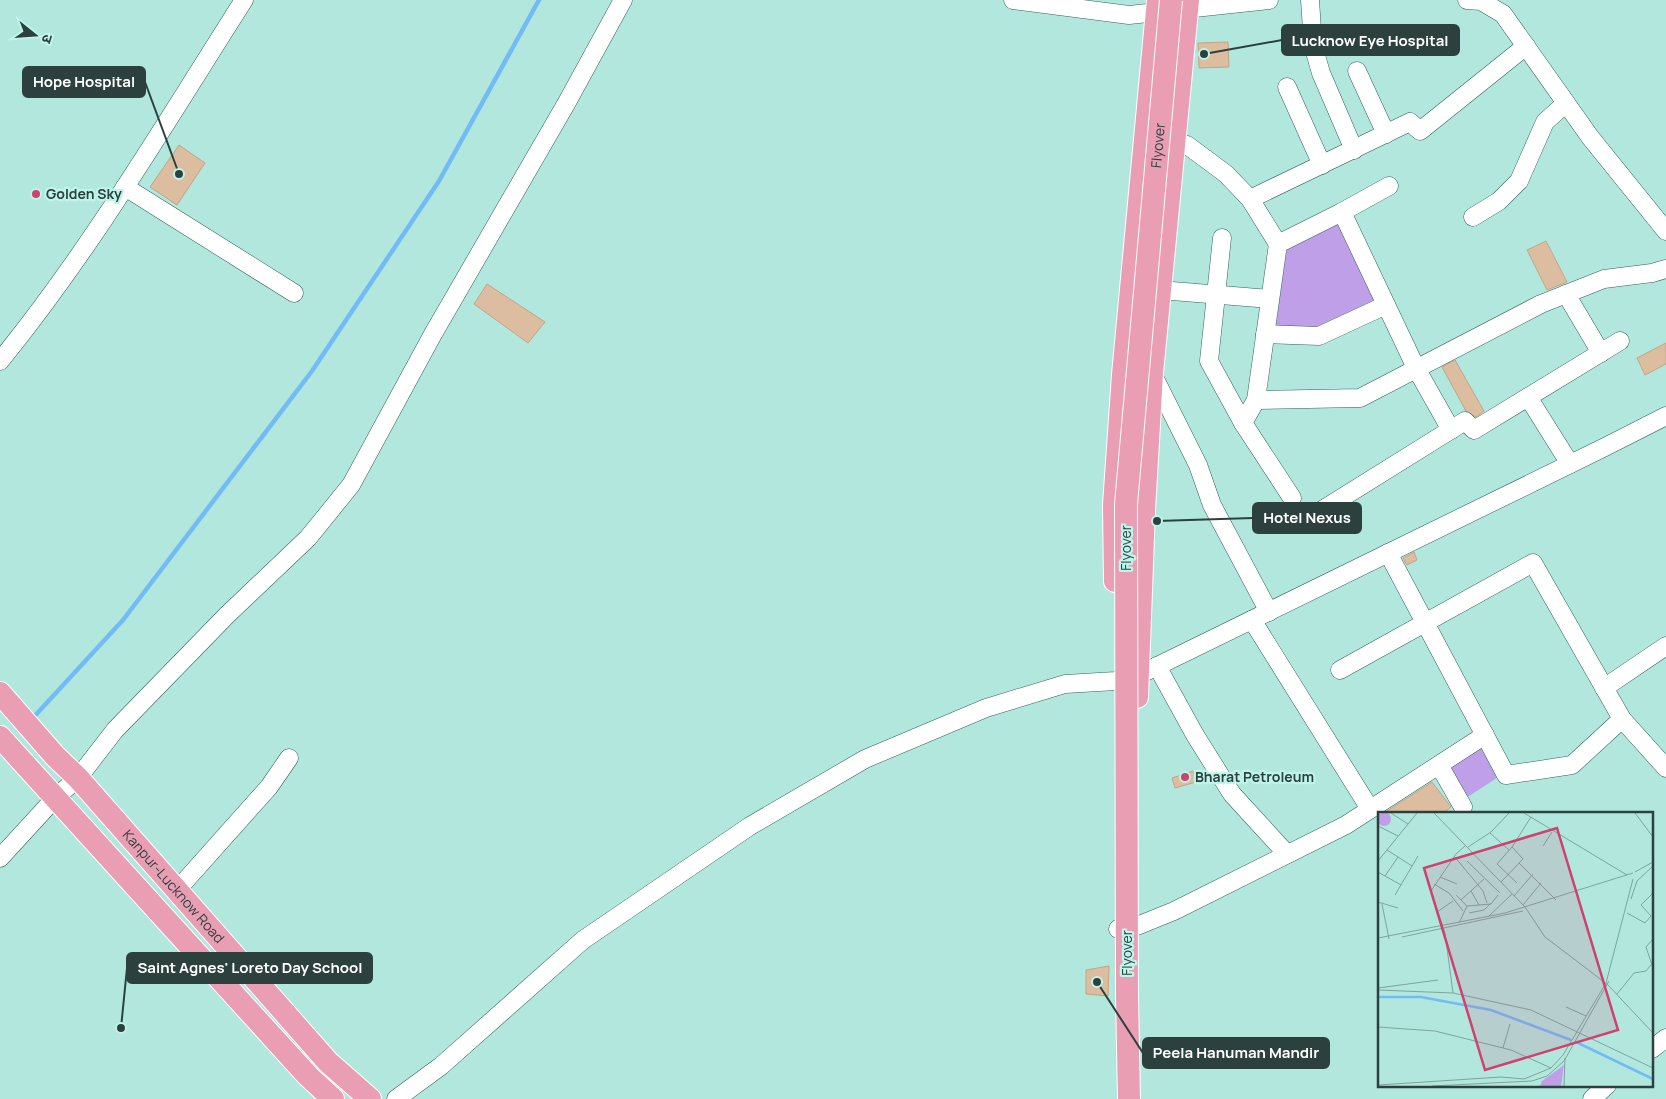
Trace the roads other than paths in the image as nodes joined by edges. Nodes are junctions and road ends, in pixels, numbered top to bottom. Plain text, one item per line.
1 (244, 0) edge
2 (624, 0) edge
3 (1013, 0) edge
4 (1269, 0) edge
5 (1310, 0) edge
6 (1467, 0) edge
7 (1172, 4) edge
8 (1526, 46) junction
9 (1357, 71) dead end
10 (1287, 87) dead end
11 (1566, 103) junction
12 (1386, 134) junction
13 (1174, 144) junction
14 (1354, 150) junction
15 (1322, 165) junction
16 (1389, 186) dead end
17 (125, 187) junction
18 (1250, 199) junction
19 (1342, 212) junction
20 (1472, 218) dead end
21 (1666, 231) edge
22 (1222, 238) dead end
23 (1278, 244) junction
24 (1666, 269) edge
25 (1160, 290) junction
26 (294, 293) dead end
27 (1216, 294) junction
28 (1566, 294) junction
29 (1130, 297) junction
30 (1270, 299) junction
31 (1386, 305) junction
32 (1265, 334) junction
33 (1620, 341) dead end
34 (1601, 353) junction
35 (0, 360) edge
36 (1416, 368) junction
37 (1152, 374) junction
38 (1528, 397) junction
39 (1256, 400) junction
40 (1666, 416) edge
41 (1243, 423) junction
42 (1450, 430) junction
43 (1570, 464) junction
44 (1292, 498) dead end
45 (1303, 522) dead end
46 (1388, 553) junction
47 (1269, 612) junction
48 (1252, 620) junction
49 (1425, 623) junction
50 (1666, 646) edge
51 (1157, 666) junction
52 (1340, 670) dead end
53 (1127, 679) junction
54 (1604, 688) junction
55 (0, 694) edge
56 (1622, 719) junction
57 (1485, 735) junction
58 (0, 737) edge
59 (289, 758) dead end
60 (1439, 765) junction
61 (1666, 768) edge
62 (78, 778) junction
63 (55, 798) junction
64 (1463, 807) dead end
65 (1370, 809) junction
66 (1288, 854) junction
67 (0, 858) edge
68 (178, 890) junction
69 (1128, 928) junction
70 (1666, 1038) edge
71 (1654, 1047) edge
72 (1606, 1086) edge
73 (333, 1099) edge
74 (370, 1099) edge
75 (396, 1099) edge
76 (1119, 1099) edge
77 (1129, 1099) edge
78 (1138, 1099) edge
79 (1592, 1099) edge

1 - 17 street
2 - 62 street
3 - 7 street
4 - 7 street
5 - 14 street
6 - 8 street
7 - 13 main road
7 - 29 main road
7 - 77 main road, Flyover, bridge
8 - 11 street
8 - 12 street
9 - 12 street
10 - 15 street
11 - 20 street
11 - 21 street
12 - 14 street
13 - 18 street
13 - 25 main road
14 - 15 street
15 - 18 street
16 - 19 street
17 - 26 street
17 - 35 street
18 - 23 street
19 - 23 street
19 - 31 street
22 - 27 street
23 - 30 street
24 - 28 street
25 - 27 street
25 - 29 street
25 - 37 main road
27 - 30 street
27 - 41 street
28 - 34 street
28 - 36 street
29 - 53 main road
30 - 32 street
31 - 32 street
31 - 36 street
32 - 39 street
33 - 34 street
34 - 38 street
36 - 39 street
36 - 42 street
37 - 47 street
37 - 53 main road
38 - 42 street
38 - 43 street
39 - 41 street
40 - 43 street
41 - 44 street
42 - 45 street
43 - 46 street
46 - 47 street
46 - 49 street
47 - 48 street
48 - 51 street
48 - 65 street
49 - 52 street
49 - 54 street
49 - 57 street
50 - 54 street
51 - 53 street
51 - 66 street
53 - 69 main road
53 - 75 street
54 - 56 street
55 - 62 main road, Kanpur-Lucknow Road
56 - 57 street
56 - 61 street
57 - 60 street
58 - 63 main road, Kanpur-Lucknow Road
59 - 68 street
60 - 64 street
60 - 65 street
62 - 63 street
62 - 68 main road, Kanpur-Lucknow Road
63 - 67 street
63 - 73 main road, Kanpur-Lucknow Road
65 - 66 street
66 - 69 street
68 - 74 main road, Kanpur-Lucknow Road
69 - 76 main road
69 - 78 main road
70 - 71 street
72 - 79 street

